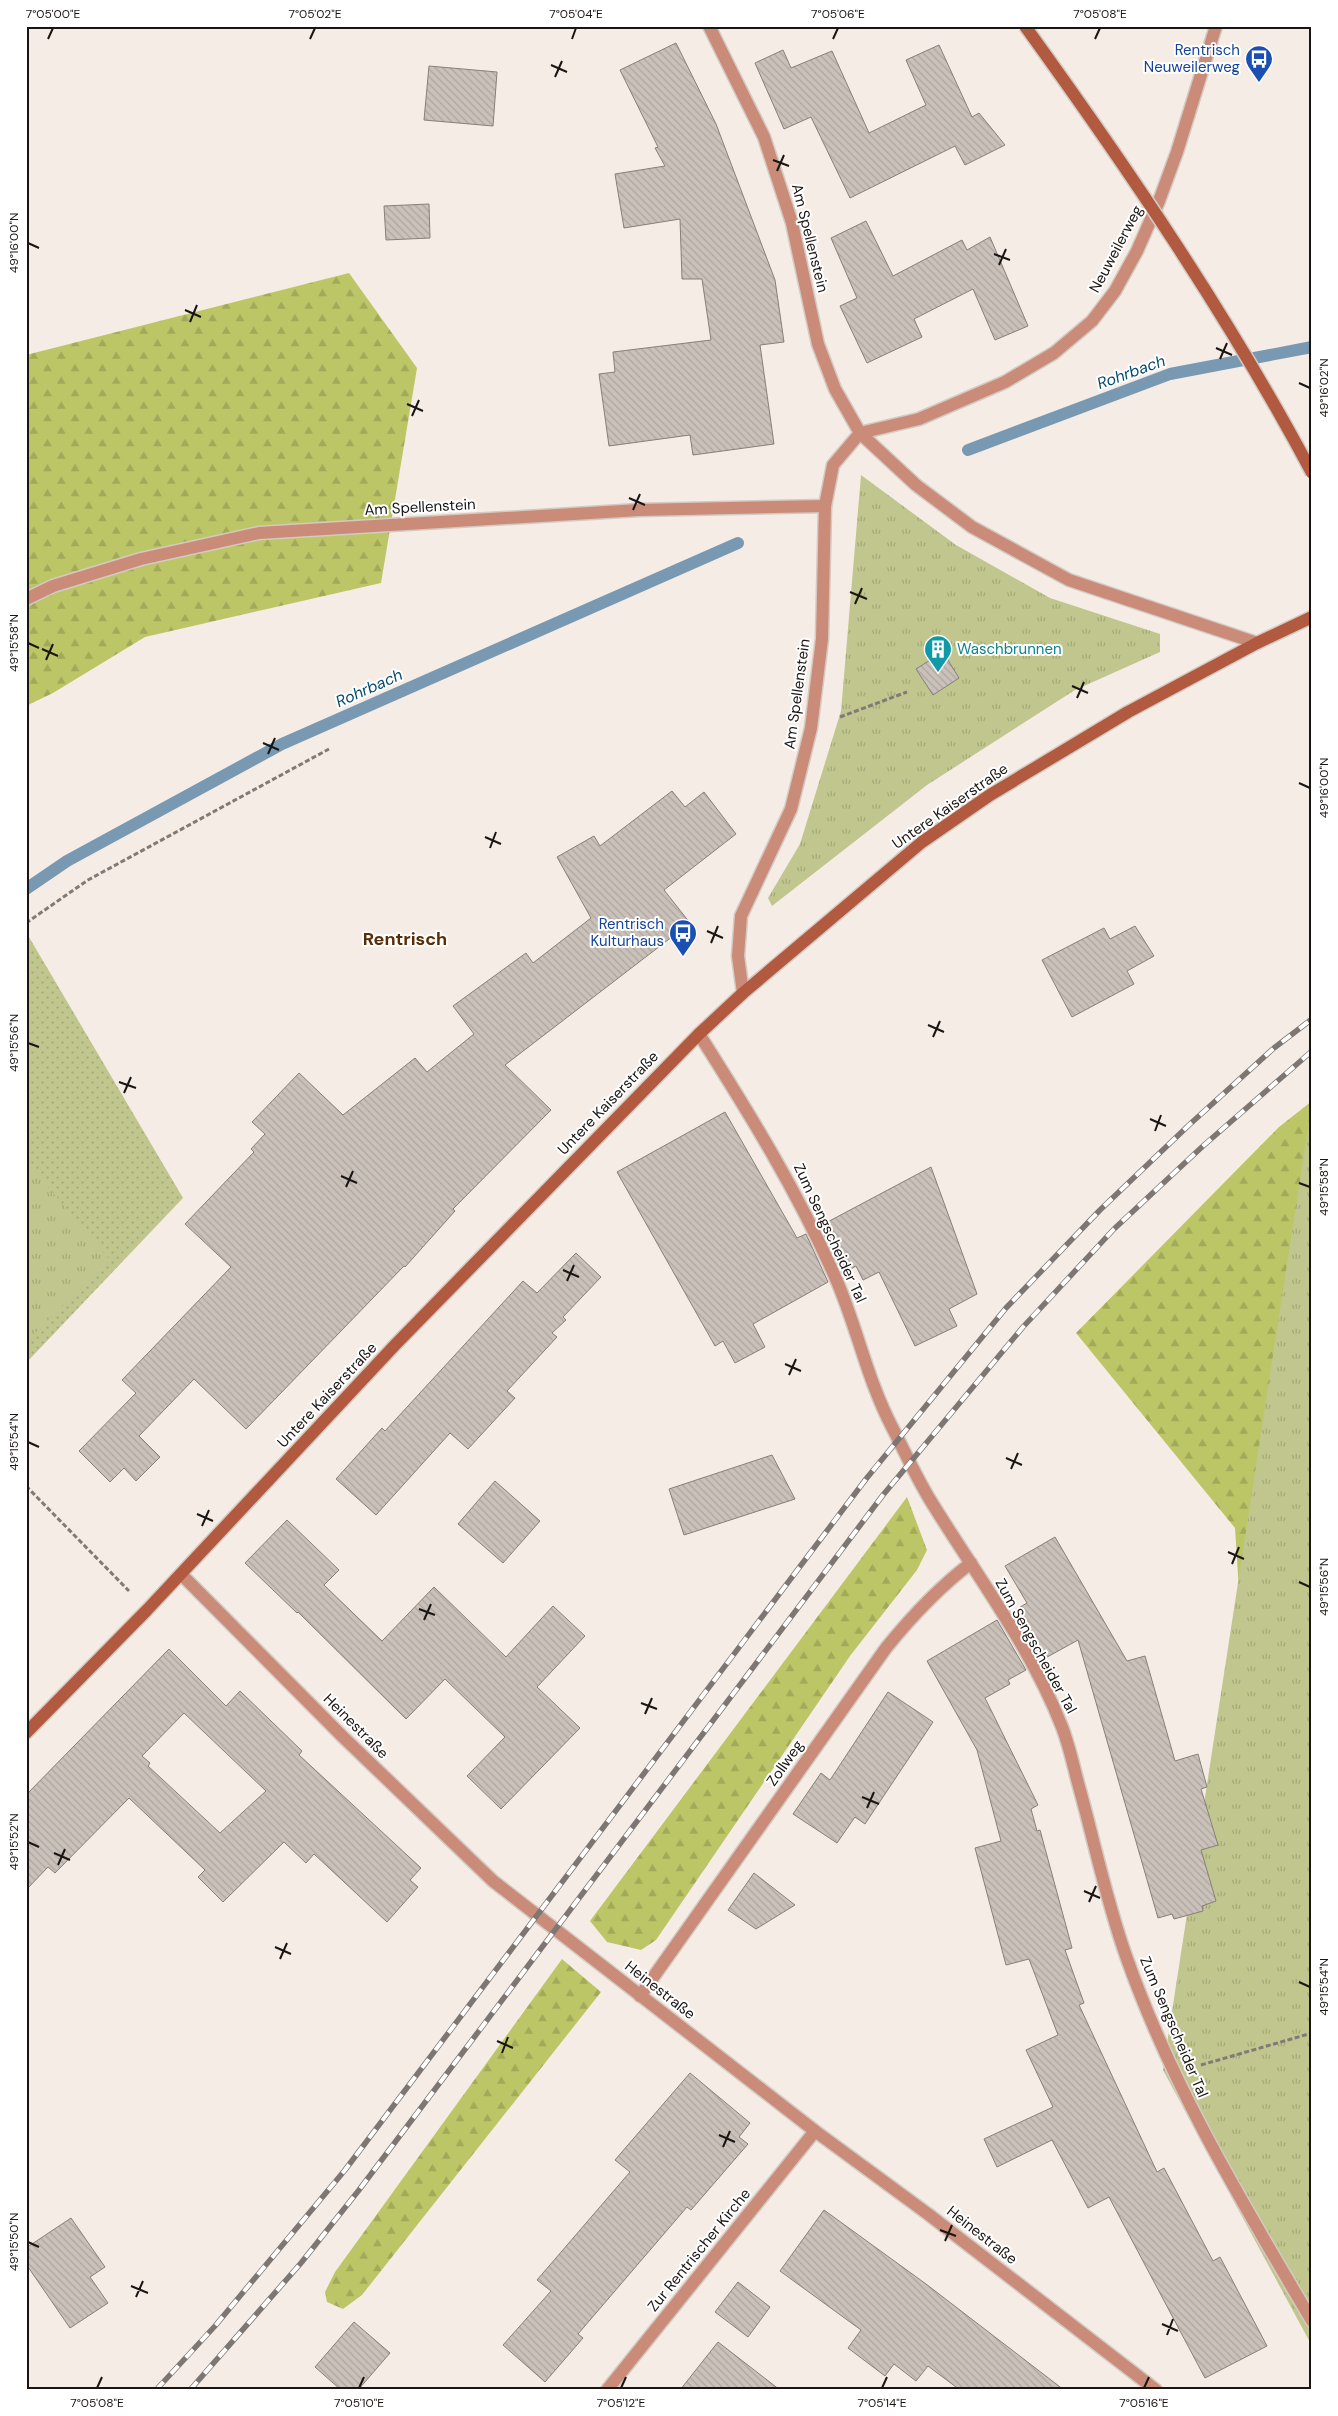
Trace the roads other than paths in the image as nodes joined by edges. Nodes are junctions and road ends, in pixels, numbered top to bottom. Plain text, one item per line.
1 (709, 26) edge
2 (1025, 26) edge
3 (1216, 26) edge
4 (860, 433) junction
5 (1312, 473) edge
6 (825, 506) junction
7 (26, 599) edge
8 (1312, 617) edge
9 (1257, 643) junction
10 (743, 993) junction
11 (699, 1034) junction
12 (971, 1563) junction
13 (181, 1574) junction
14 (26, 1733) edge
15 (640, 1996) junction
16 (816, 2131) junction
17 (1312, 2321) edge
18 (607, 2390) edge
19 (1156, 2390) edge

1 - 4 street, Am Spellenstein
2 - 5 main road, bridge
3 - 4 street, Neuweilerweg
4 - 6 street, Am Spellenstein
4 - 9 street, Am Spellenstein
6 - 7 street, Am Spellenstein
6 - 10 street, Am Spellenstein
8 - 9 main road, Untere Kaiserstraße
9 - 10 main road, Untere Kaiserstraße
10 - 11 main road, Untere Kaiserstraße
11 - 12 street, Zum Sengscheider Tal
11 - 13 main road, Untere Kaiserstraße
12 - 15 street, Zollweg
12 - 17 street, Zum Sengscheider Tal
13 - 14 main road, Untere Kaiserstraße
13 - 15 street, Heinestraße
15 - 16 street, Heinestraße
16 - 18 street, Zur Rentrischer Kirche
16 - 19 street, Heinestraße

